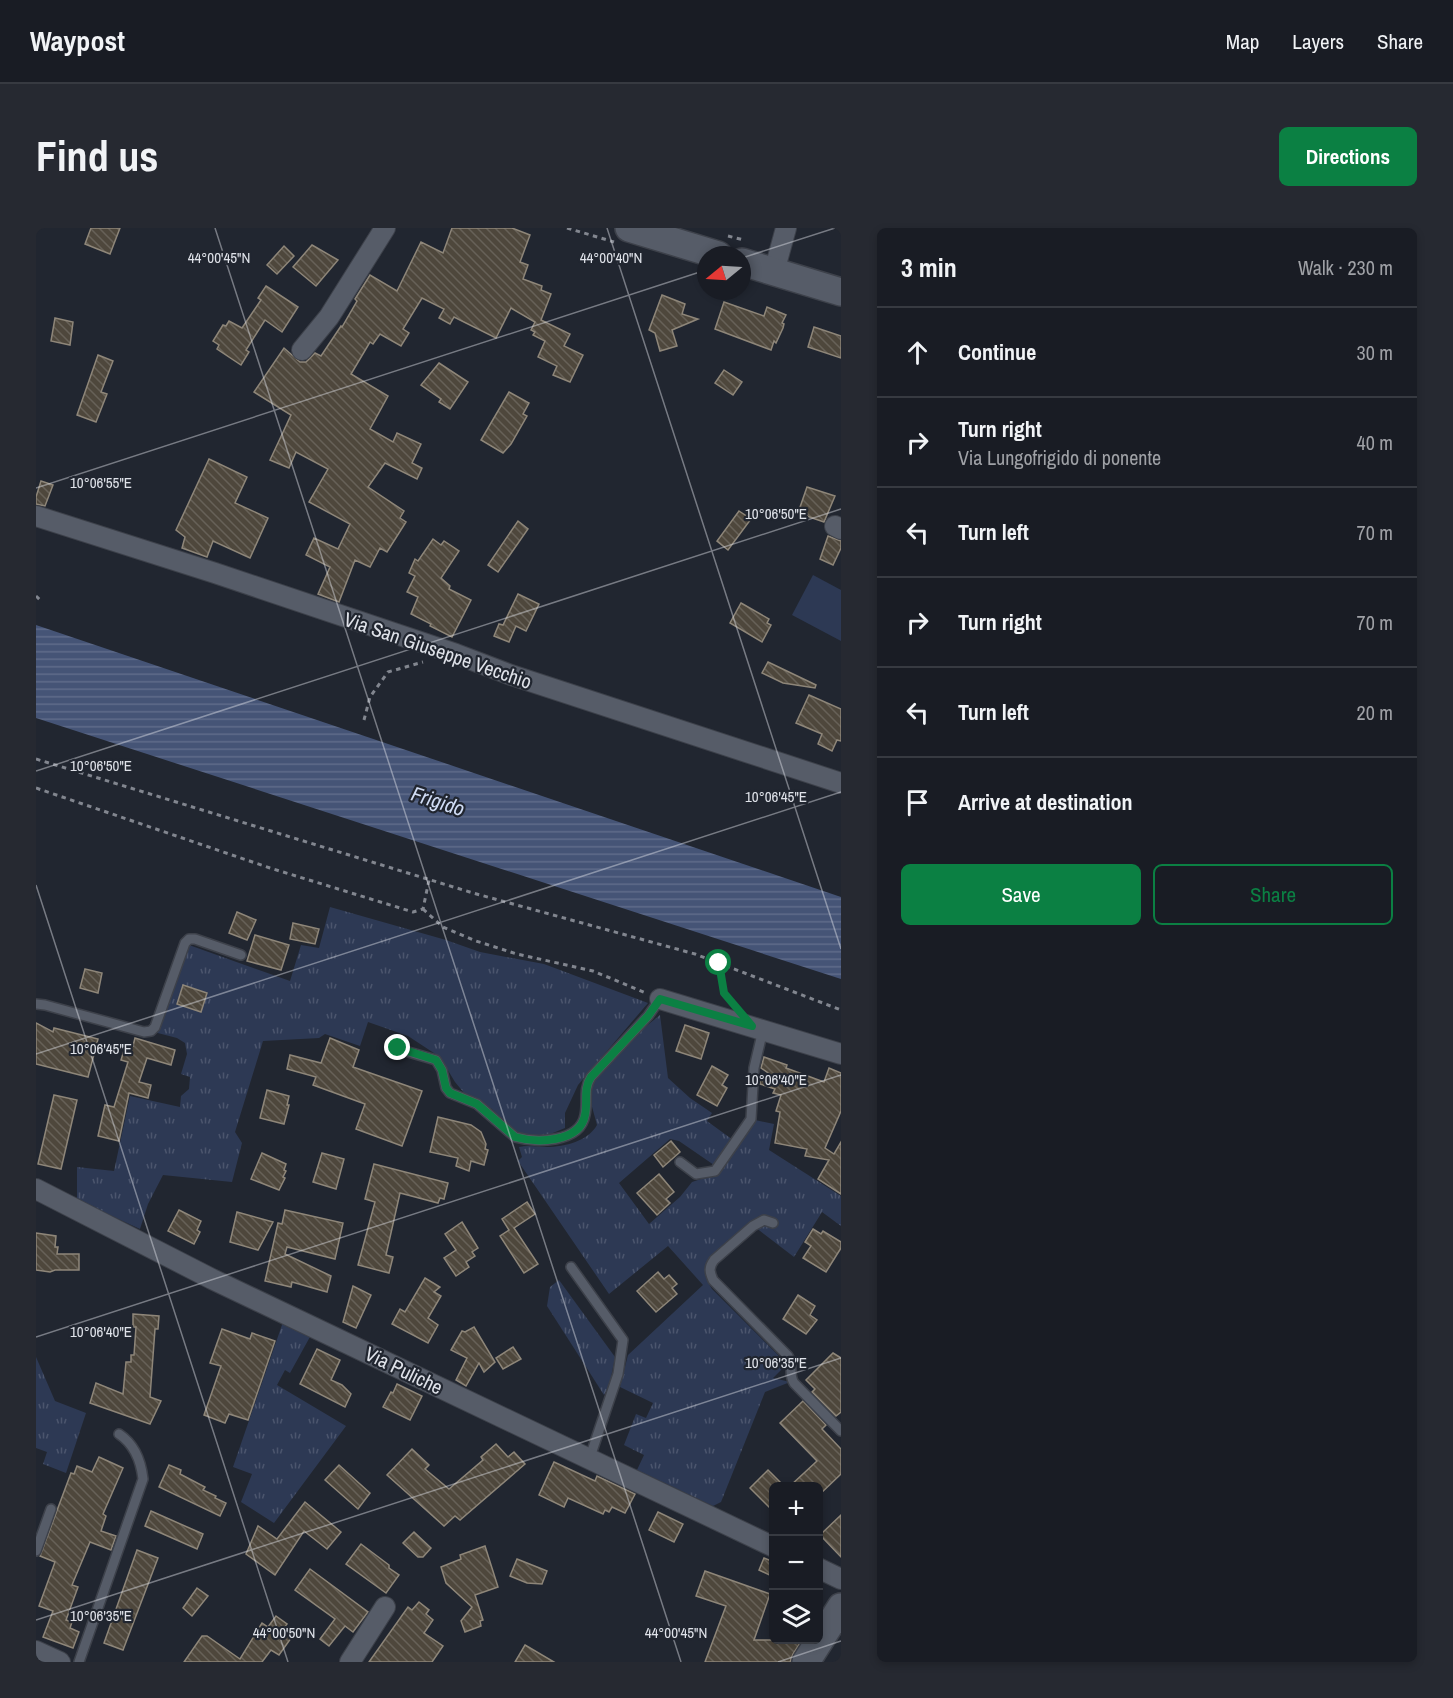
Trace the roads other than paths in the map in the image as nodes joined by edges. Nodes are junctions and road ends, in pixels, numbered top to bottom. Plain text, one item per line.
1 (385, 228) edge
2 (629, 228) edge
3 (786, 228) edge
4 (697, 249) edge
5 (751, 265) edge
6 (774, 272) junction
7 (841, 292) edge
8 (302, 350) dead end
9 (36, 516) edge
10 (841, 783) edge
11 (242, 956) dead end
12 (660, 999) joint
13 (36, 1004) edge
14 (763, 1029) junction
15 (398, 1048) dead end
16 (841, 1054) edge
17 (680, 1162) dead end
18 (36, 1190) edge
19 (773, 1223) dead end
20 (571, 1267) dead end
21 (841, 1431) edge
22 (119, 1434) dead end
23 (589, 1460) junction
24 (51, 1509) dead end
25 (769, 1545) edge
26 (36, 1551) edge
27 (823, 1570) edge
28 (841, 1579) edge
29 (385, 1607) dead end
30 (841, 1607) edge
31 (36, 1651) edge
32 (60, 1662) edge
33 (79, 1662) edge
34 (350, 1662) edge
35 (806, 1662) edge

1 - 8 street
2 - 4 main road
3 - 6 street
5 - 6 main road
6 - 7 main road
9 - 10 street, Via San Giuseppe Vecchio
11 - 13 lane
12 - 14 street
12 - 15 lane
14 - 16 street
14 - 17 lane
18 - 23 street, Via Puliche
19 - 21 lane
20 - 23 lane
22 - 33 lane
23 - 25 street, Via Puliche
24 - 26 lane
27 - 28 street
29 - 34 street
30 - 35 main road
31 - 32 street

